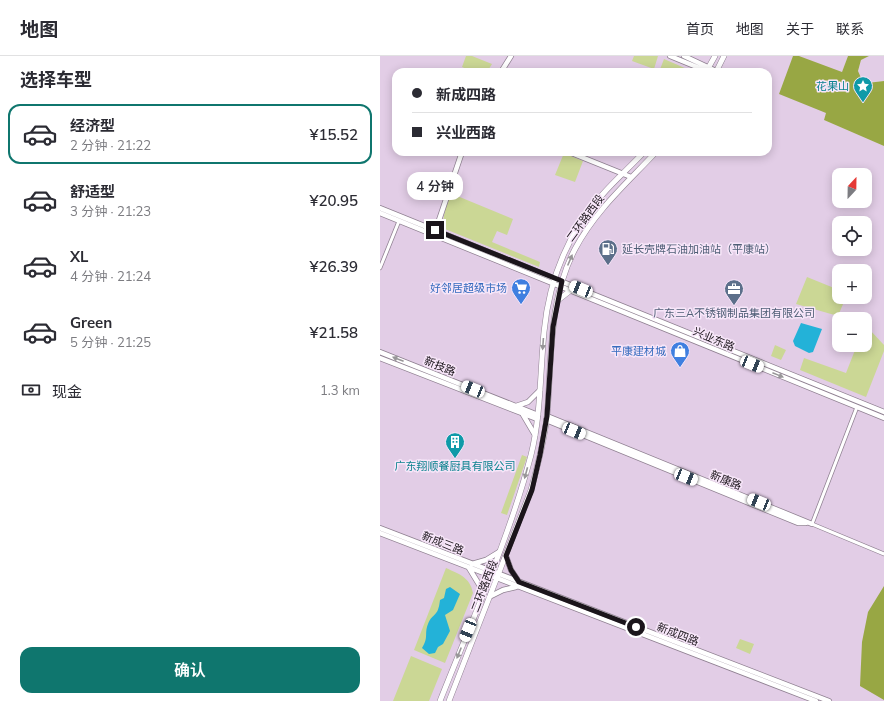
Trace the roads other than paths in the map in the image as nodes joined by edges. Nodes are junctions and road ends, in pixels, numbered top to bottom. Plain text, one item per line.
1 (511, 56) edge
2 (670, 56) edge
3 (684, 56) edge
4 (715, 56) edge
5 (724, 56) edge
6 (504, 68) edge
7 (703, 68) edge
8 (705, 68) edge
9 (709, 68) edge
10 (718, 68) edge
11 (461, 156) edge
12 (579, 156) edge
13 (640, 156) edge
14 (652, 156) edge
15 (622, 174) junction
16 (631, 177) junction
17 (380, 208) edge
18 (380, 213) edge
19 (399, 221) junction
20 (434, 232) junction
21 (380, 268) edge
22 (553, 280) junction
23 (561, 283) junction
24 (571, 290) junction
25 (557, 302) junction
26 (380, 352) edge
27 (380, 358) edge
28 (540, 390) junction
29 (516, 406) junction
30 (857, 407) junction
31 (884, 412) edge
32 (522, 413) junction
33 (537, 417) junction
34 (546, 418) junction
35 (884, 418) edge
36 (535, 435) junction
37 (812, 524) junction
38 (380, 528) edge
39 (380, 533) edge
40 (499, 552) junction
41 (884, 554) edge
42 (506, 556) junction
43 (469, 565) junction
44 (490, 574) junction
45 (498, 577) junction
46 (518, 585) junction
47 (483, 591) junction
48 (491, 596) junction
49 (440, 701) edge
50 (449, 701) edge
51 (816, 701) edge
52 (829, 701) edge

1 - 6 street
2 - 7 street
3 - 8 street
4 - 9 main road
5 - 10 main road
11 - 20 street
12 - 15 street
13 - 15 main road, 二环路西段
14 - 16 main road, 二环路西段
15 - 16 street
15 - 22 main road, 二环路西段
23 -> 16 main road, 二环路西段
17 - 20 street
18 - 19 street
19 - 20 street
19 - 21 street
20 - 22 street
22 - 23 street
22 -> 28 main road, 二环路西段
23 - 24 street, 兴业东路
23 - 25 main road, 二环路西段
23 - 31 street, 兴业东路
24 - 25 main road
24 -> 30 street, 兴业东路
25 - 34 main road, 二环路西段
29 -> 26 street, 新技路
27 - 32 street, 新技路
28 - 29 street
28 - 33 main road, 二环路西段
29 - 33 street, 新技路
30 - 35 street, 兴业东路
30 - 37 street
32 - 33 street, 新技路
32 - 36 street
33 - 36 main road, 二环路西段
34 - 37 street, 新康路
34 - 42 main road, 二环路西段
36 -> 40 main road, 二环路西段
37 - 41 street
38 - 43 street, 新成三路
39 - 43 street, 新成三路
40 - 43 street
40 - 44 main road, 二环路西段
42 - 45 main road, 二环路西段
42 - 46 street
43 - 44 street, 新成三路
43 - 47 street
44 - 45 street, 新成三路
44 - 47 main road, 二环路西段
45 - 46 street, 新成四路
45 - 48 main road, 二环路西段
46 - 48 street
46 - 51 street, 新成四路
46 - 52 street, 新成四路
47 -> 49 main road, 二环路西段
48 - 50 main road, 二环路西段

